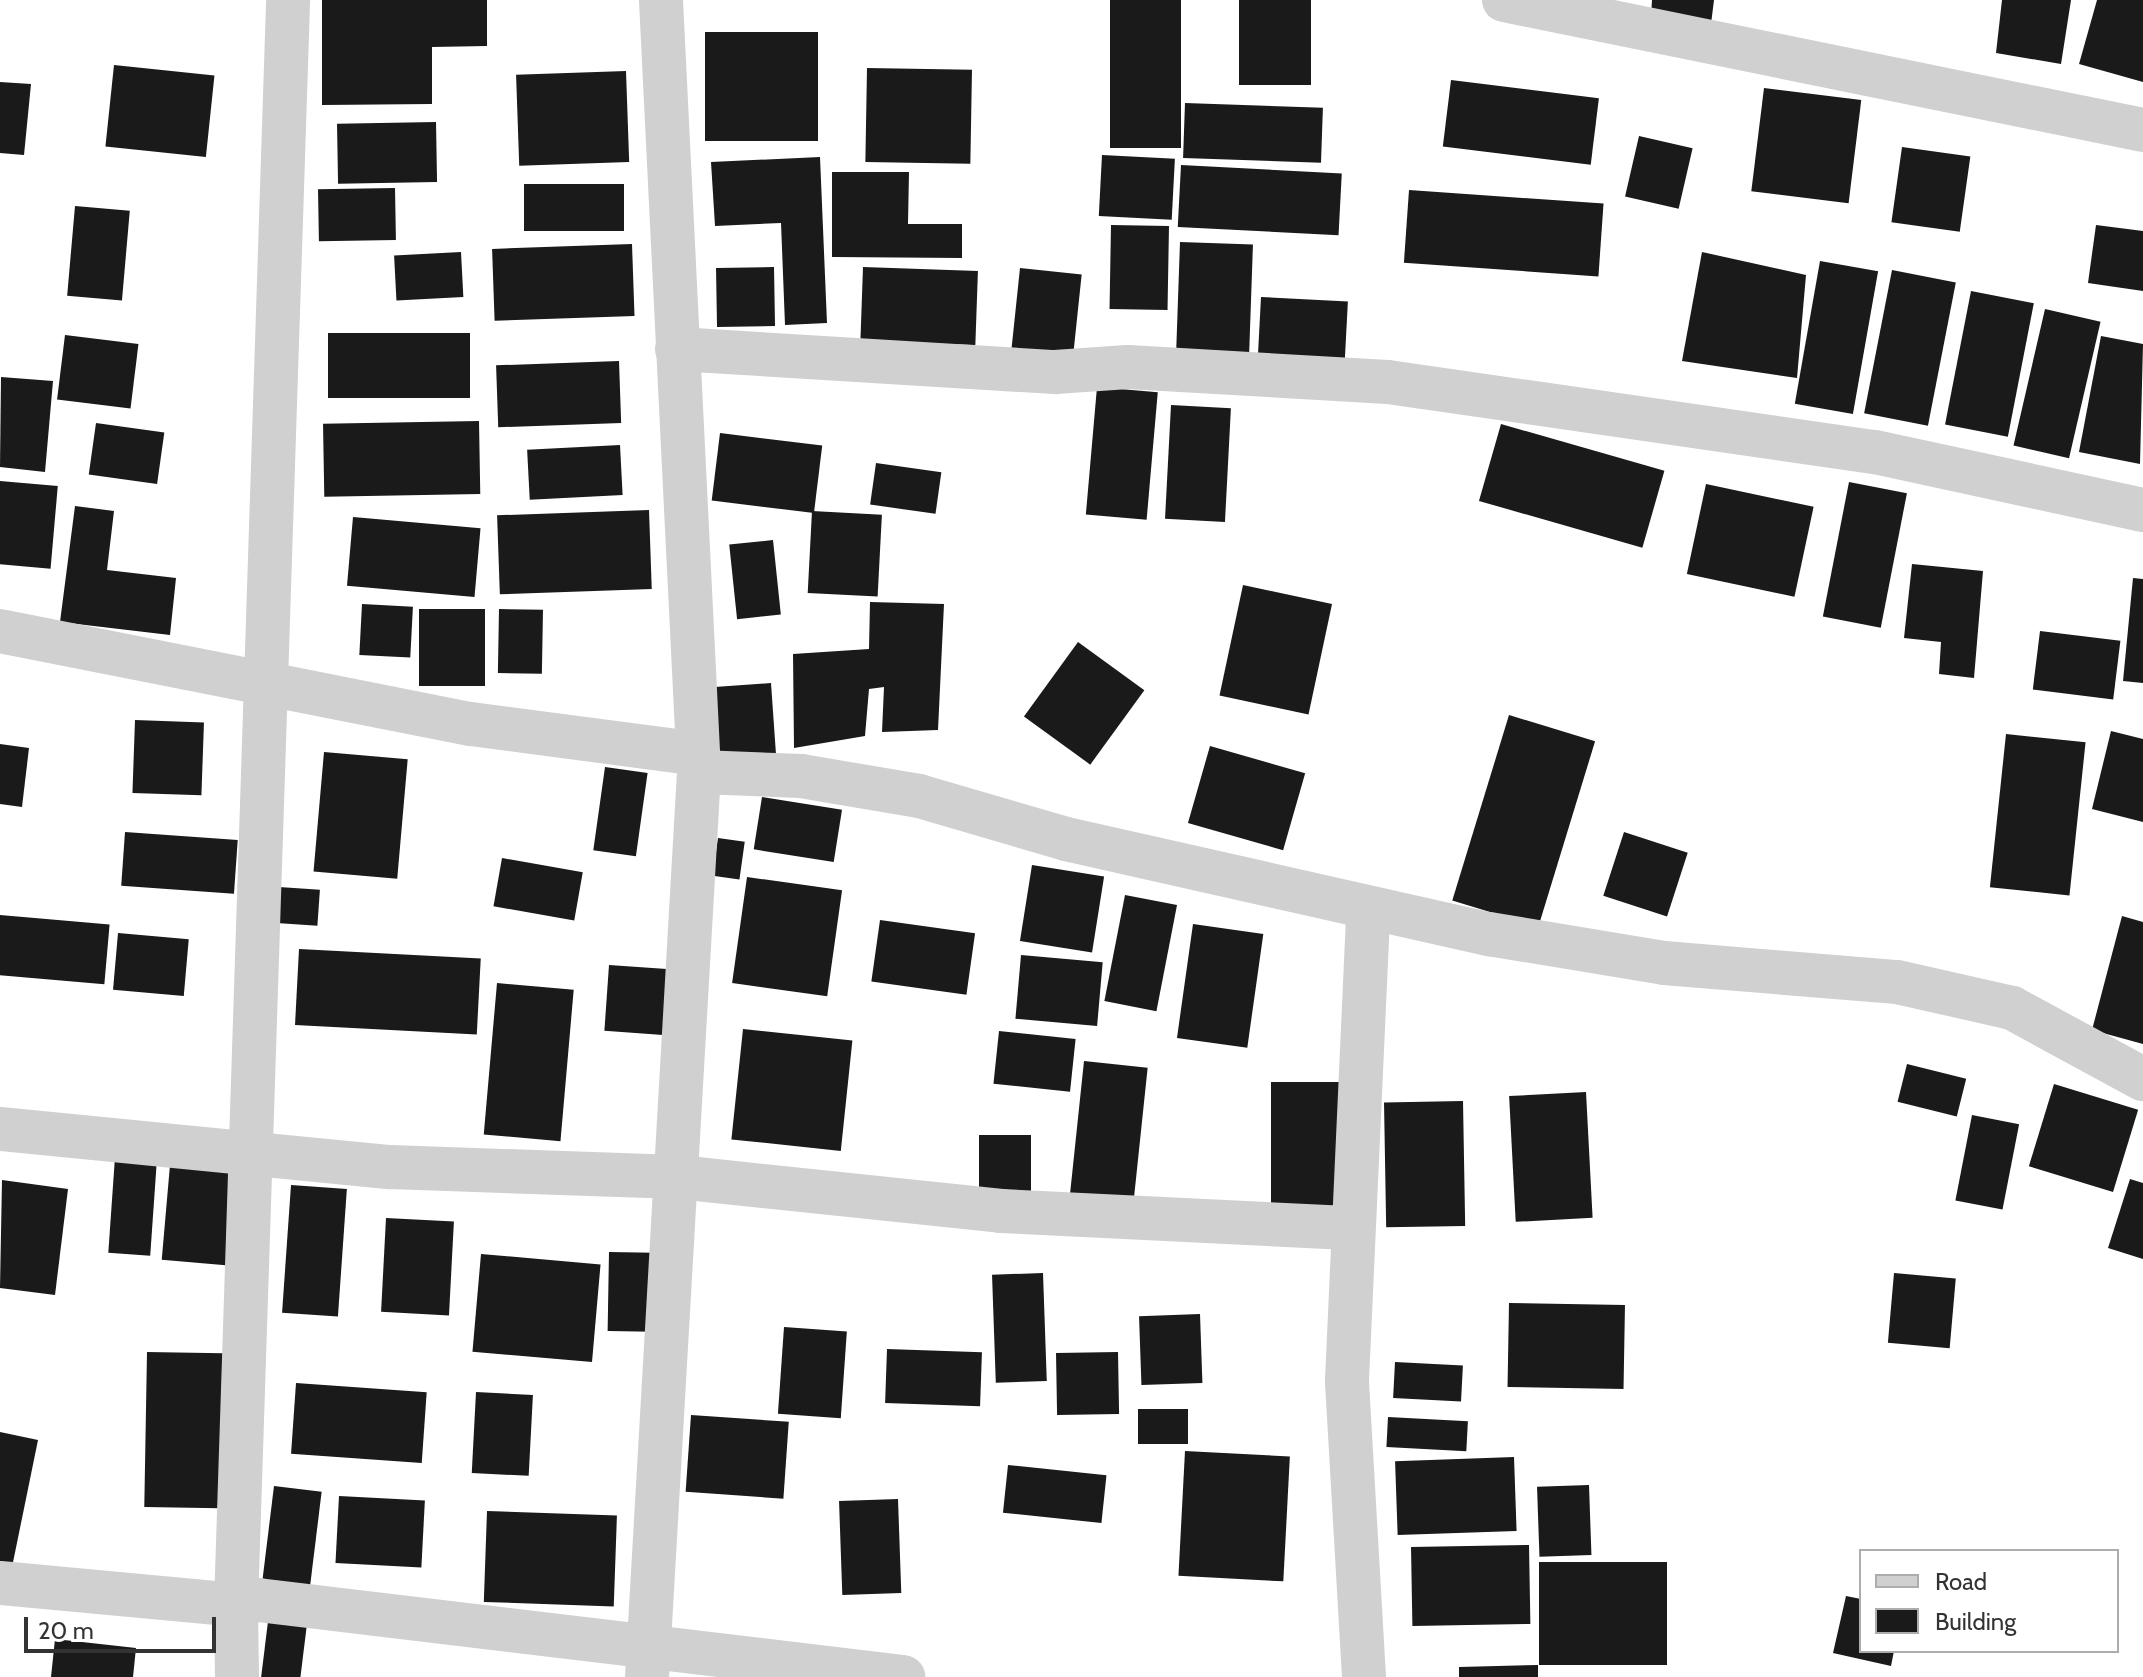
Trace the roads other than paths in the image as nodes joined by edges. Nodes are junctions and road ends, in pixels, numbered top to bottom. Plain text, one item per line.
1 (288, 0) edge
2 (661, 0) edge
3 (1504, 0) edge
4 (2143, 130) edge
5 (677, 349) junction
6 (2143, 510) edge
7 (0, 631) edge
8 (266, 682) junction
9 (699, 763) junction
10 (1368, 910) junction
11 (2143, 1079) edge
12 (0, 1129) edge
13 (249, 1156) junction
14 (678, 1177) junction
15 (1353, 1228) junction
16 (0, 1583) edge
17 (236, 1605) junction
18 (648, 1662) edge
19 (237, 1677) edge
20 (903, 1677) edge
21 (1364, 1677) edge

1 - 8 street
2 - 5 street
3 - 4 street
5 - 6 street
5 - 9 street
7 - 8 street
8 - 9 street
8 - 13 street
9 - 10 street
9 - 14 street
10 - 11 street
10 - 15 street
12 - 13 street
13 - 14 street
13 - 17 street
14 - 15 street
14 - 18 street
15 - 21 street
16 - 17 street
17 - 18 street
17 - 19 street
18 - 20 street

